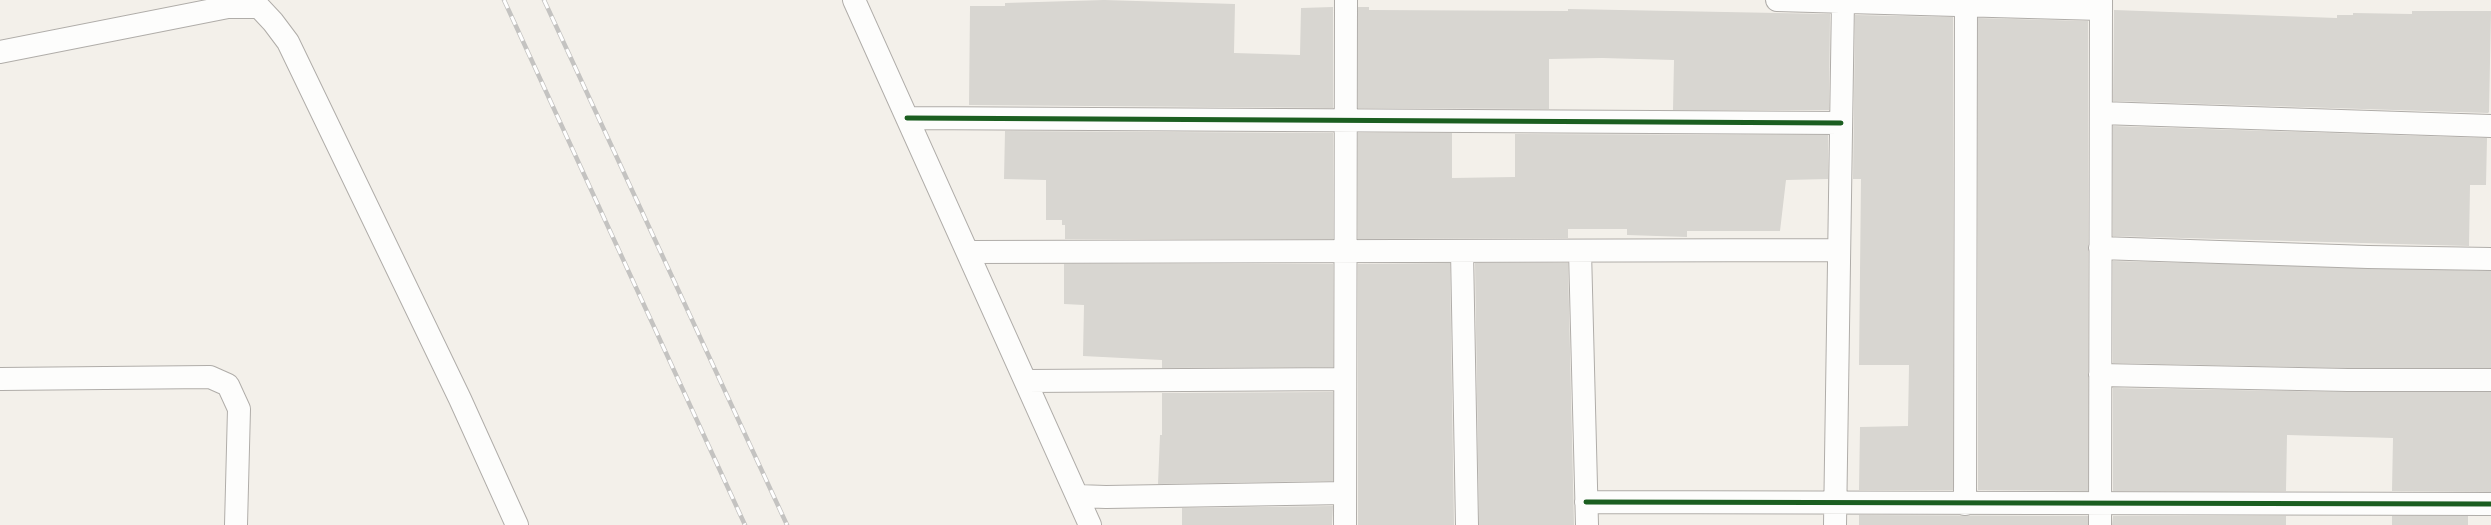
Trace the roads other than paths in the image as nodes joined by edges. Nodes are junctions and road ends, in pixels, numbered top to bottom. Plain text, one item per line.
1 (854, 0) edge
2 (1346, 0) edge
3 (1777, 0) edge
4 (1843, 1) edge
5 (1966, 3) edge
6 (263, 4) edge
7 (2101, 5) edge
8 (0, 52) edge
9 (2101, 113) junction
10 (907, 118) junction
11 (1346, 120) junction
12 (1841, 123) junction
13 (2491, 126) edge
14 (2100, 248) junction
15 (1840, 250) junction
16 (1345, 251) junction
17 (1462, 251) junction
18 (1580, 251) junction
19 (968, 252) junction
20 (2491, 259) edge
21 (2100, 375) junction
22 (0, 379) edge
23 (1345, 379) junction
24 (2491, 380) edge
25 (1026, 381) junction
26 (1345, 493) junction
27 (1077, 496) junction
28 (1586, 502) junction
29 (1835, 503) junction
30 (1965, 504) junction
31 (2491, 504) edge
32 (2100, 515) edge
33 (236, 525) edge
34 (517, 525) edge
35 (1090, 525) edge
36 (1345, 525) edge
37 (1467, 525) edge
38 (1587, 525) edge
39 (1835, 525) edge

1 - 10 street
2 - 11 street
3 - 4 street
4 - 5 street
4 - 12 street
5 - 7 street
5 - 30 street
6 - 8 street
6 - 34 street
7 - 9 street
9 - 13 street
9 - 14 street
10 - 11 street
10 - 19 street
11 - 12 street
11 - 16 street
12 - 15 street
14 - 20 street
14 - 21 street
15 - 18 street
15 - 29 street
16 - 17 street
16 - 19 street
16 - 23 street
17 - 18 street
17 - 37 street
18 - 28 street
19 - 25 street
21 - 24 street
21 - 32 street
22 - 33 street
23 - 25 street
23 - 26 street
25 - 27 street
26 - 27 street
26 - 36 street
27 - 35 street
28 - 29 street
28 - 38 street
29 - 30 street
29 - 39 street
30 - 32 street
31 - 32 street

